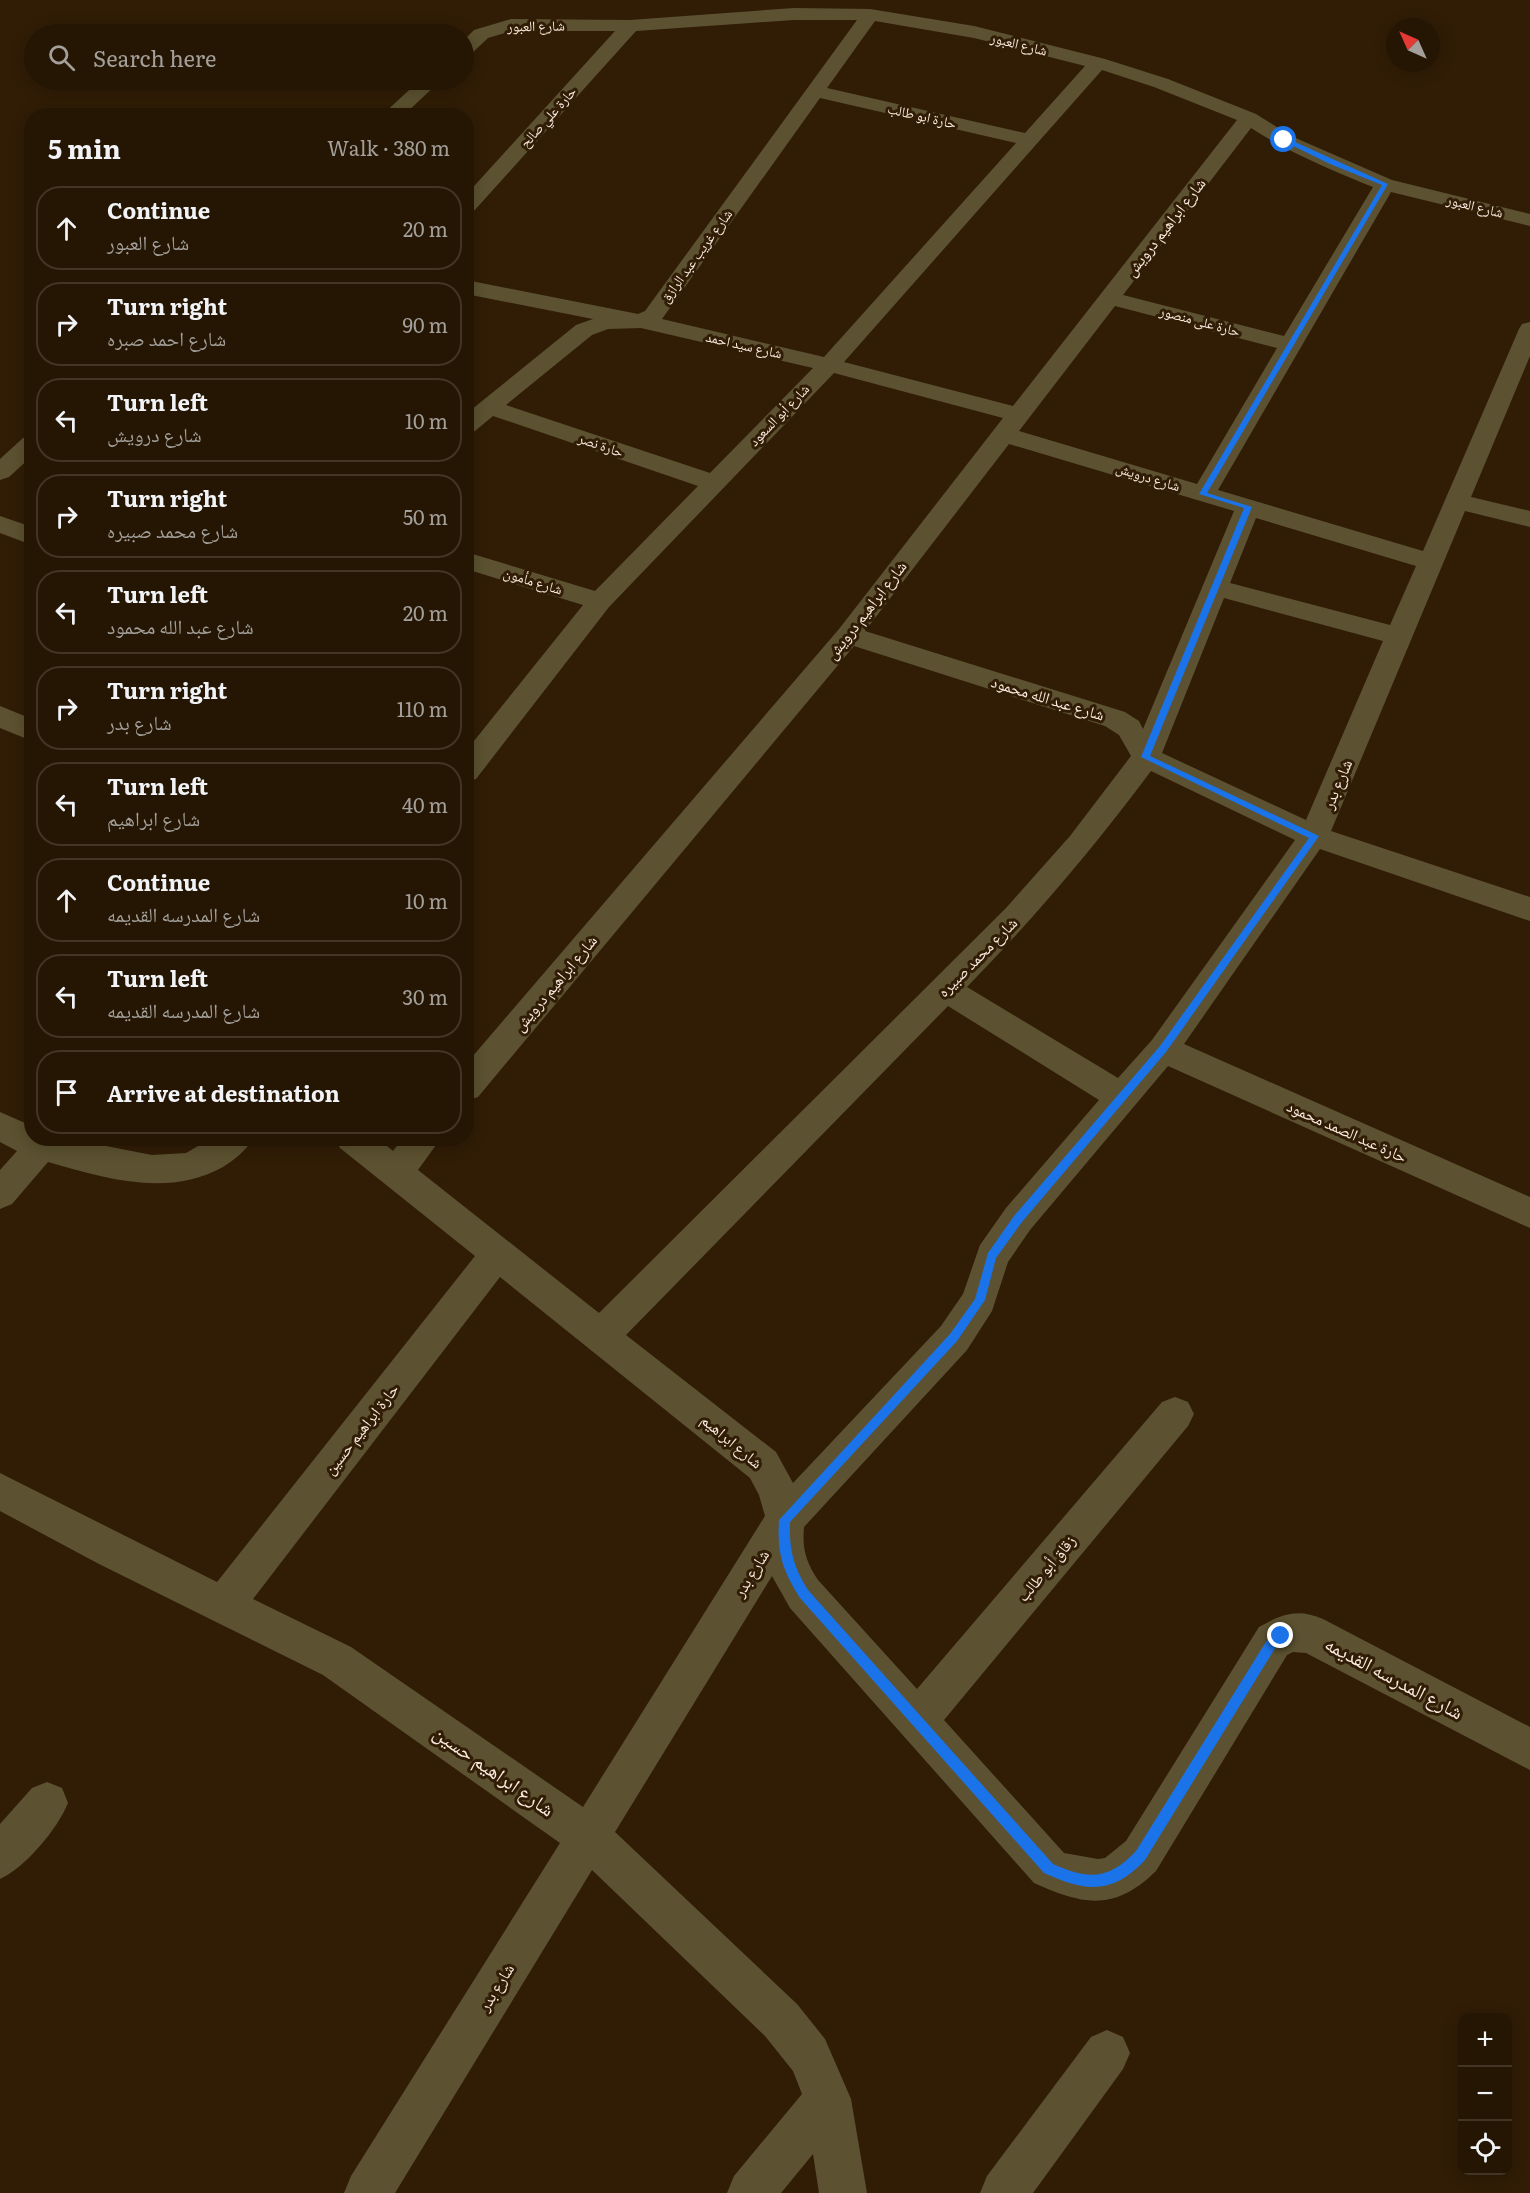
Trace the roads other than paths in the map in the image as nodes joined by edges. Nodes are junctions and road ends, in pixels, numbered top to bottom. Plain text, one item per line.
1 (870, 15) junction
2 (630, 26) junction
3 (474, 41) edge
4 (1098, 63) junction
5 (420, 90) edge
6 (816, 91) junction
7 (400, 108) edge
8 (1249, 118) junction
9 (1029, 140) junction
10 (1385, 184) junction
11 (474, 199) edge
12 (1530, 220) edge
13 (474, 289) edge
14 (1109, 298) junction
15 (640, 321) junction
16 (1530, 328) edge
17 (1291, 345) junction
18 (829, 365) junction
19 (489, 407) junction
20 (474, 419) edge
21 (1011, 425) junction
22 (24, 450) edge
23 (0, 472) edge
24 (714, 483) junction
25 (1203, 494) junction
26 (1457, 501) junction
27 (1248, 507) junction
28 (1530, 519) edge
29 (0, 524) edge
30 (24, 534) edge
31 (474, 562) edge
32 (1431, 562) junction
33 (1214, 587) junction
34 (600, 601) junction
35 (848, 635) junction
36 (1400, 637) junction
37 (0, 716) edge
38 (24, 727) edge
39 (474, 754) edge
40 (1146, 757) junction
41 (1314, 836) junction
42 (1530, 909) edge
43 (945, 988) junction
44 (1163, 1049) junction
45 (474, 1079) edge
46 (1123, 1098) junction
47 (0, 1126) edge
48 (24, 1138) edge
49 (41, 1146) joint
50 (229, 1146) edge
51 (362, 1146) edge
52 (417, 1146) edge
53 (395, 1173) junction
54 (0, 1194) edge
55 (1530, 1213) edge
56 (498, 1253) junction
57 (602, 1335) junction
58 (1175, 1414) dead end
59 (0, 1491) edge
60 (784, 1520) junction
61 (224, 1605) junction
62 (917, 1721) junction
63 (1530, 1749) edge
64 (47, 1803) dead end
65 (589, 1837) junction
66 (1033, 1851) joint
67 (0, 1857) edge
68 (1107, 2054) dead end
69 (828, 2098) junction
70 (368, 2193) edge
71 (751, 2193) edge
72 (843, 2193) edge
73 (1004, 2193) edge

1 - 2 street, شارع العبور
1 - 4 street, شارع العبور
1 - 6 street, شارع غريب عبد الرازق
2 - 3 street, شارع العبور
2 - 11 street, حارة علي صالح
4 - 8 street, شارع العبور
4 - 9 street, شارع أبو السعود
5 - 7 street
6 - 9 street, حارة ابو طالب
6 - 15 street, شارع غريب عبد الرازق
8 - 10 street, شارع العبور
8 - 14 street, شارع ابراهيم درويش
9 - 18 street, شارع أبو السعود
10 - 12 street, شارع العبور
10 - 17 street
13 - 15 street, شارع سيد احمد
14 - 17 street, حارة على منصور
14 - 21 street, شارع ابراهيم درويش
15 - 18 street, شارع سيد احمد
15 - 19 street
16 - 26 street, شارع بدر
17 - 25 street
18 - 21 street, شارع سيد احمد
18 - 24 street, شارع أبو السعود
19 - 20 street
19 - 24 street, حارة نصر
21 - 25 street, شارع درويش
21 - 35 street, شارع ابراهيم درويش
22 - 23 street
24 - 34 street, شارع أبو السعود
25 - 27 street, شارع درويش
26 - 28 street
26 - 32 street, شارع بدر
27 - 32 street, شارع درويش
27 - 33 street, شارع محمد صبيره
29 - 30 street
31 - 34 street, شارع مأمون
32 - 36 street, شارع بدر
33 - 36 street
33 - 40 street, شارع محمد صبيره
34 - 39 street, شارع أبو السعود
35 - 40 street, شارع عبد الله محمود
35 - 45 street, شارع ابراهيم درويش
36 - 41 street, شارع بدر
37 - 38 street
40 - 41 street
40 - 43 street, شارع محمد صبيره
41 - 42 street
41 - 44 street, شارع بدر
43 - 46 street
43 - 57 street, شارع محمد صبيره
44 - 46 street, شارع بدر
44 - 55 street, حارة عبد الصمد محمود
46 - 60 street, شارع بدر
47 - 48 street
49 - 50 street
49 - 54 street
51 - 53 street, شارع ابراهيم
52 - 53 street
53 - 56 street, شارع ابراهيم
56 - 57 street, شارع ابراهيم
56 - 61 street, حارة ابراهيم حسين
57 - 60 street, شارع ابراهيم
58 - 62 street, زقاق أبو طالب
59 - 61 street, شارع ابراهيم حسين
60 - 62 street, شارع ابراهيم
60 - 65 street, شارع بدر
61 - 65 street, شارع ابراهيم حسين
62 - 66 street, شارع ابراهيم
63 - 66 street, شارع المدرسه القديمه
64 - 67 street
65 - 69 street, شارع ابراهيم حسين
65 - 70 street, شارع بدر
68 - 73 street
69 - 71 street
69 - 72 street, شارع ابراهيم حسين

